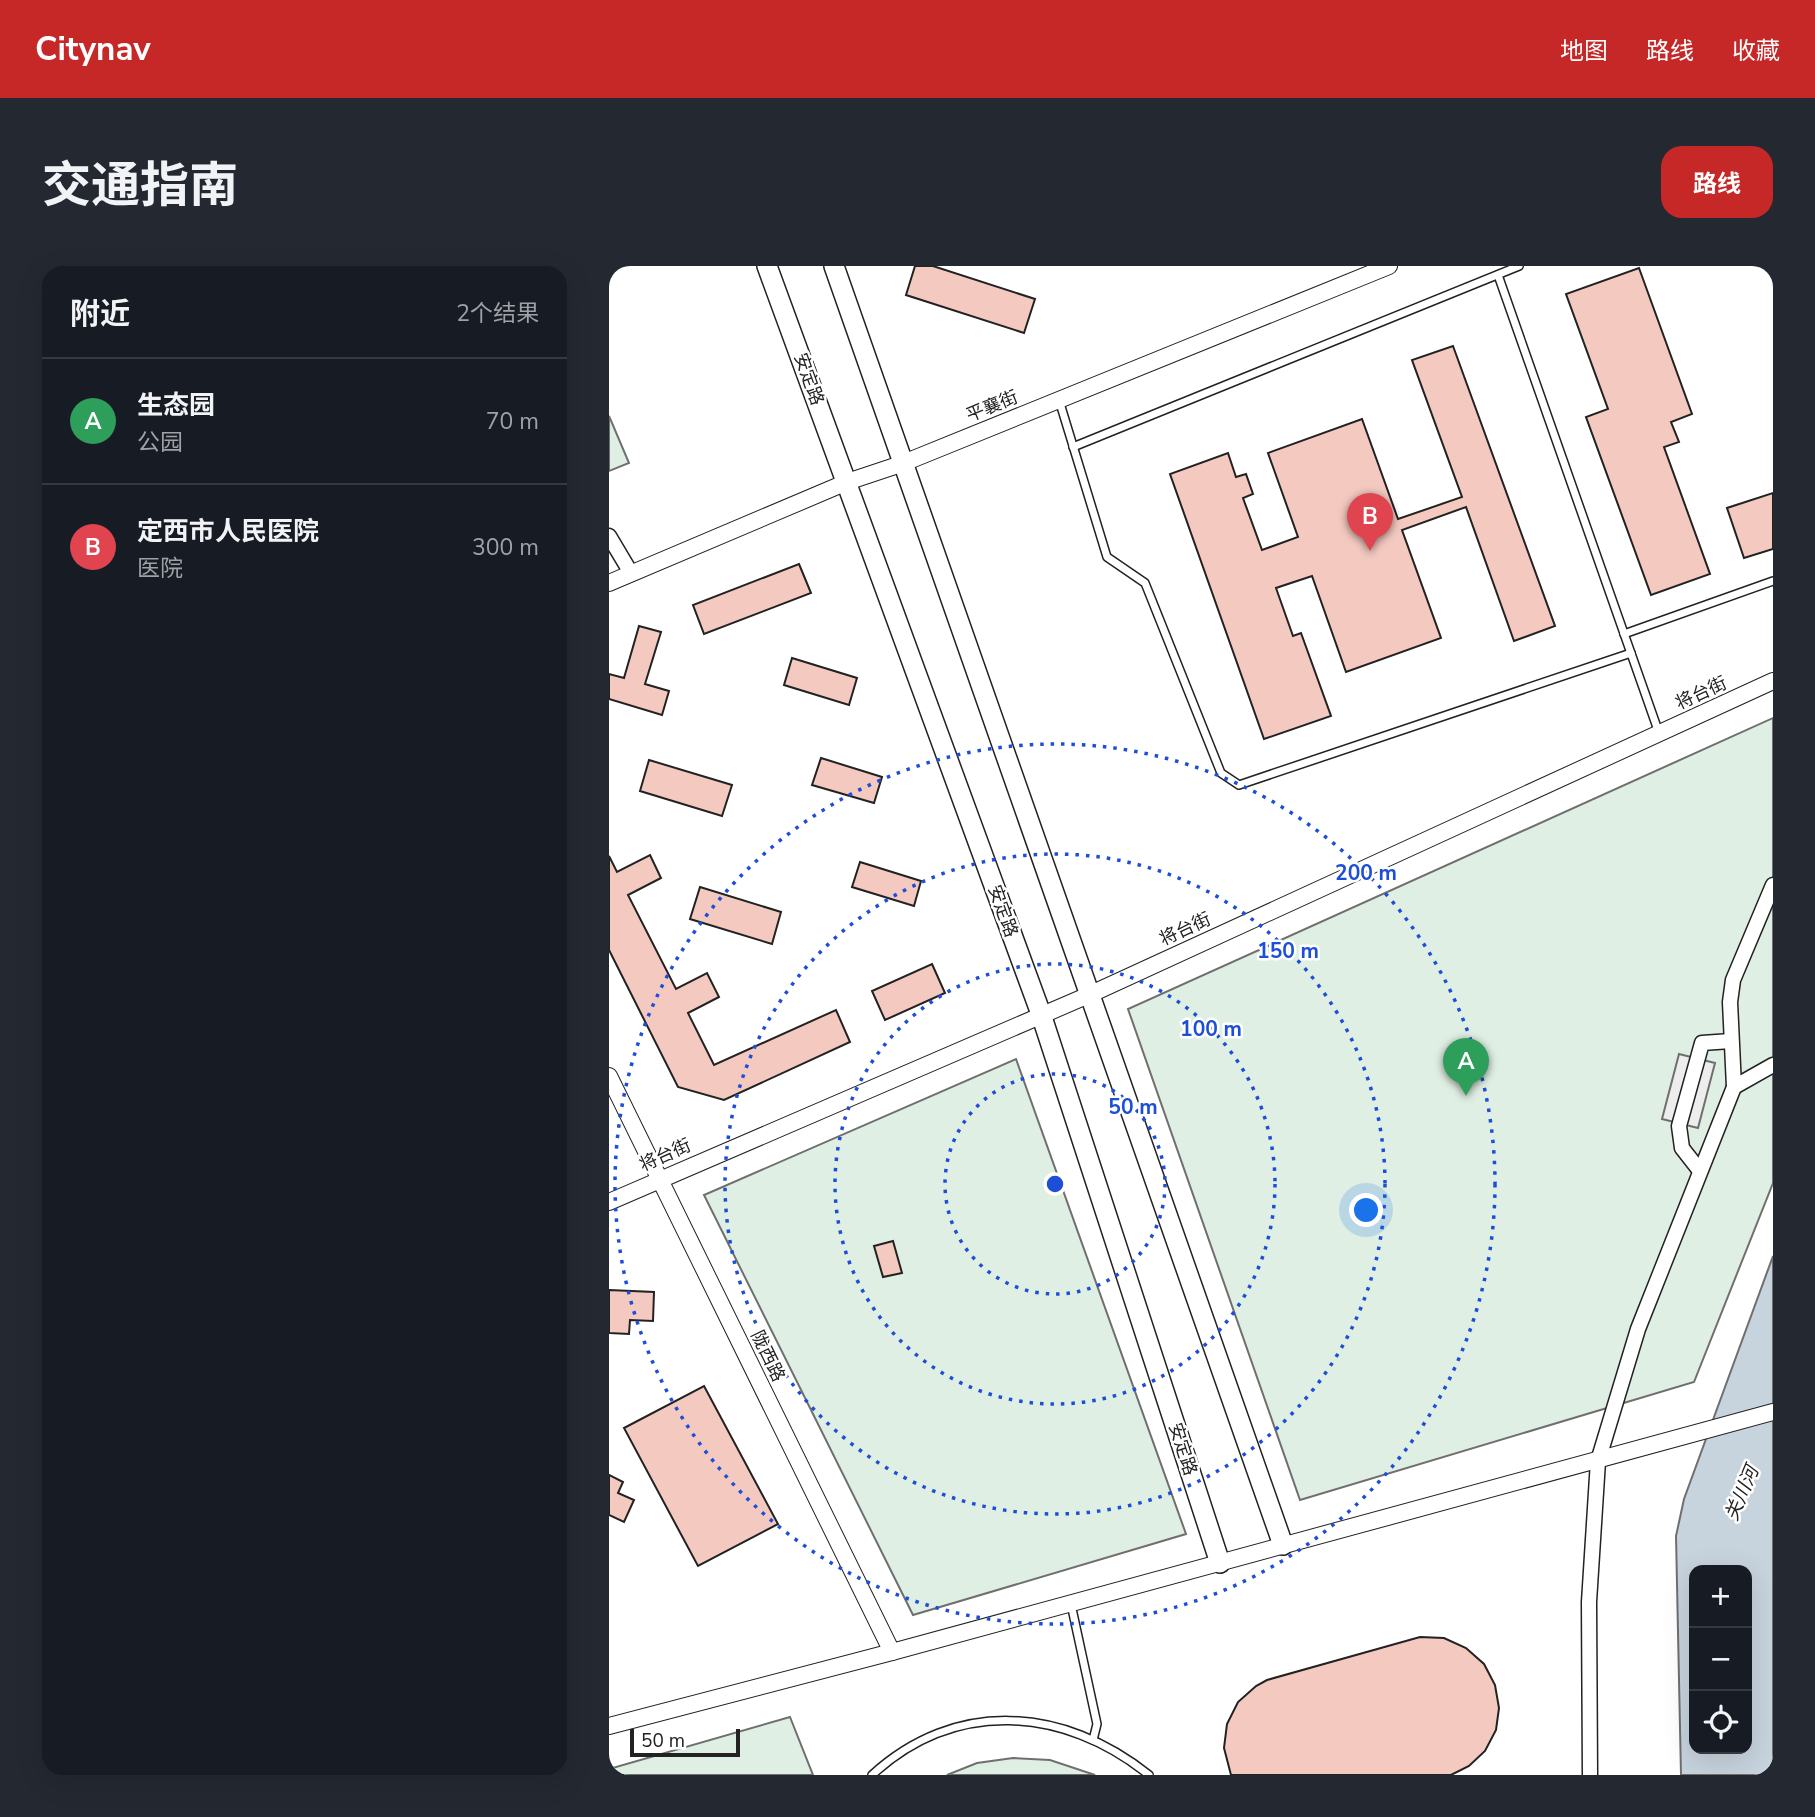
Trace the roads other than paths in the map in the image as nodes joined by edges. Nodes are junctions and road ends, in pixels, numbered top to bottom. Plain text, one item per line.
1 (767, 266) edge
2 (834, 266) edge
3 (1389, 266) edge
4 (1519, 266) edge
5 (1498, 275) junction
6 (1059, 400) junction
7 (1073, 446) junction
8 (901, 464) junction
9 (847, 482) junction
10 (609, 537) edge
11 (631, 573) junction
12 (1773, 581) edge
13 (609, 583) edge
14 (1624, 634) junction
15 (1631, 653) junction
16 (1773, 681) edge
17 (1659, 733) junction
18 (1773, 885) edge
19 (1091, 994) junction
20 (1041, 1014) junction
21 (1731, 1041) junction
22 (1773, 1065) edge
23 (609, 1076) edge
24 (1734, 1087) junction
25 (1700, 1171) junction
26 (659, 1178) junction
27 (609, 1202) edge
28 (1773, 1412) edge
29 (1598, 1461) junction
30 (1283, 1545) junction
31 (1220, 1563) junction
32 (1071, 1604) junction
33 (892, 1652) junction
34 (609, 1726) edge
35 (1093, 1740) junction
36 (872, 1775) edge
37 (1149, 1775) edge
38 (1590, 1775) edge

1 - 9 main road, 安定路
2 - 8 main road
3 - 6 street, 平襄街
4 - 5 lane
5 - 7 lane
5 - 14 lane
6 - 7 lane
6 - 8 street, 平襄街
7 - 15 lane
8 - 9 street, 平襄街
8 - 19 main road
9 - 11 street, 平襄街
9 - 20 main road, 安定路
10 - 11 street
11 - 13 street, 平襄街
12 - 14 lane
14 - 15 lane
15 - 17 lane
16 - 17 street, 将台街
17 - 19 street, 将台街
18 - 21 street
19 - 20 street, 将台街
19 - 30 main road
20 - 26 street, 将台街
20 - 31 main road, 安定路
21 - 24 street
21 - 25 street
22 - 24 street
23 - 26 street, 陇西路
24 - 25 street
25 - 29 street
26 - 27 street, 将台街
26 - 33 street, 陇西路
28 - 29 street
29 - 30 street
29 - 38 street
30 - 31 street
31 - 32 street
32 - 33 street
32 - 35 lane
33 - 34 street
35 - 36 lane
35 - 37 lane

